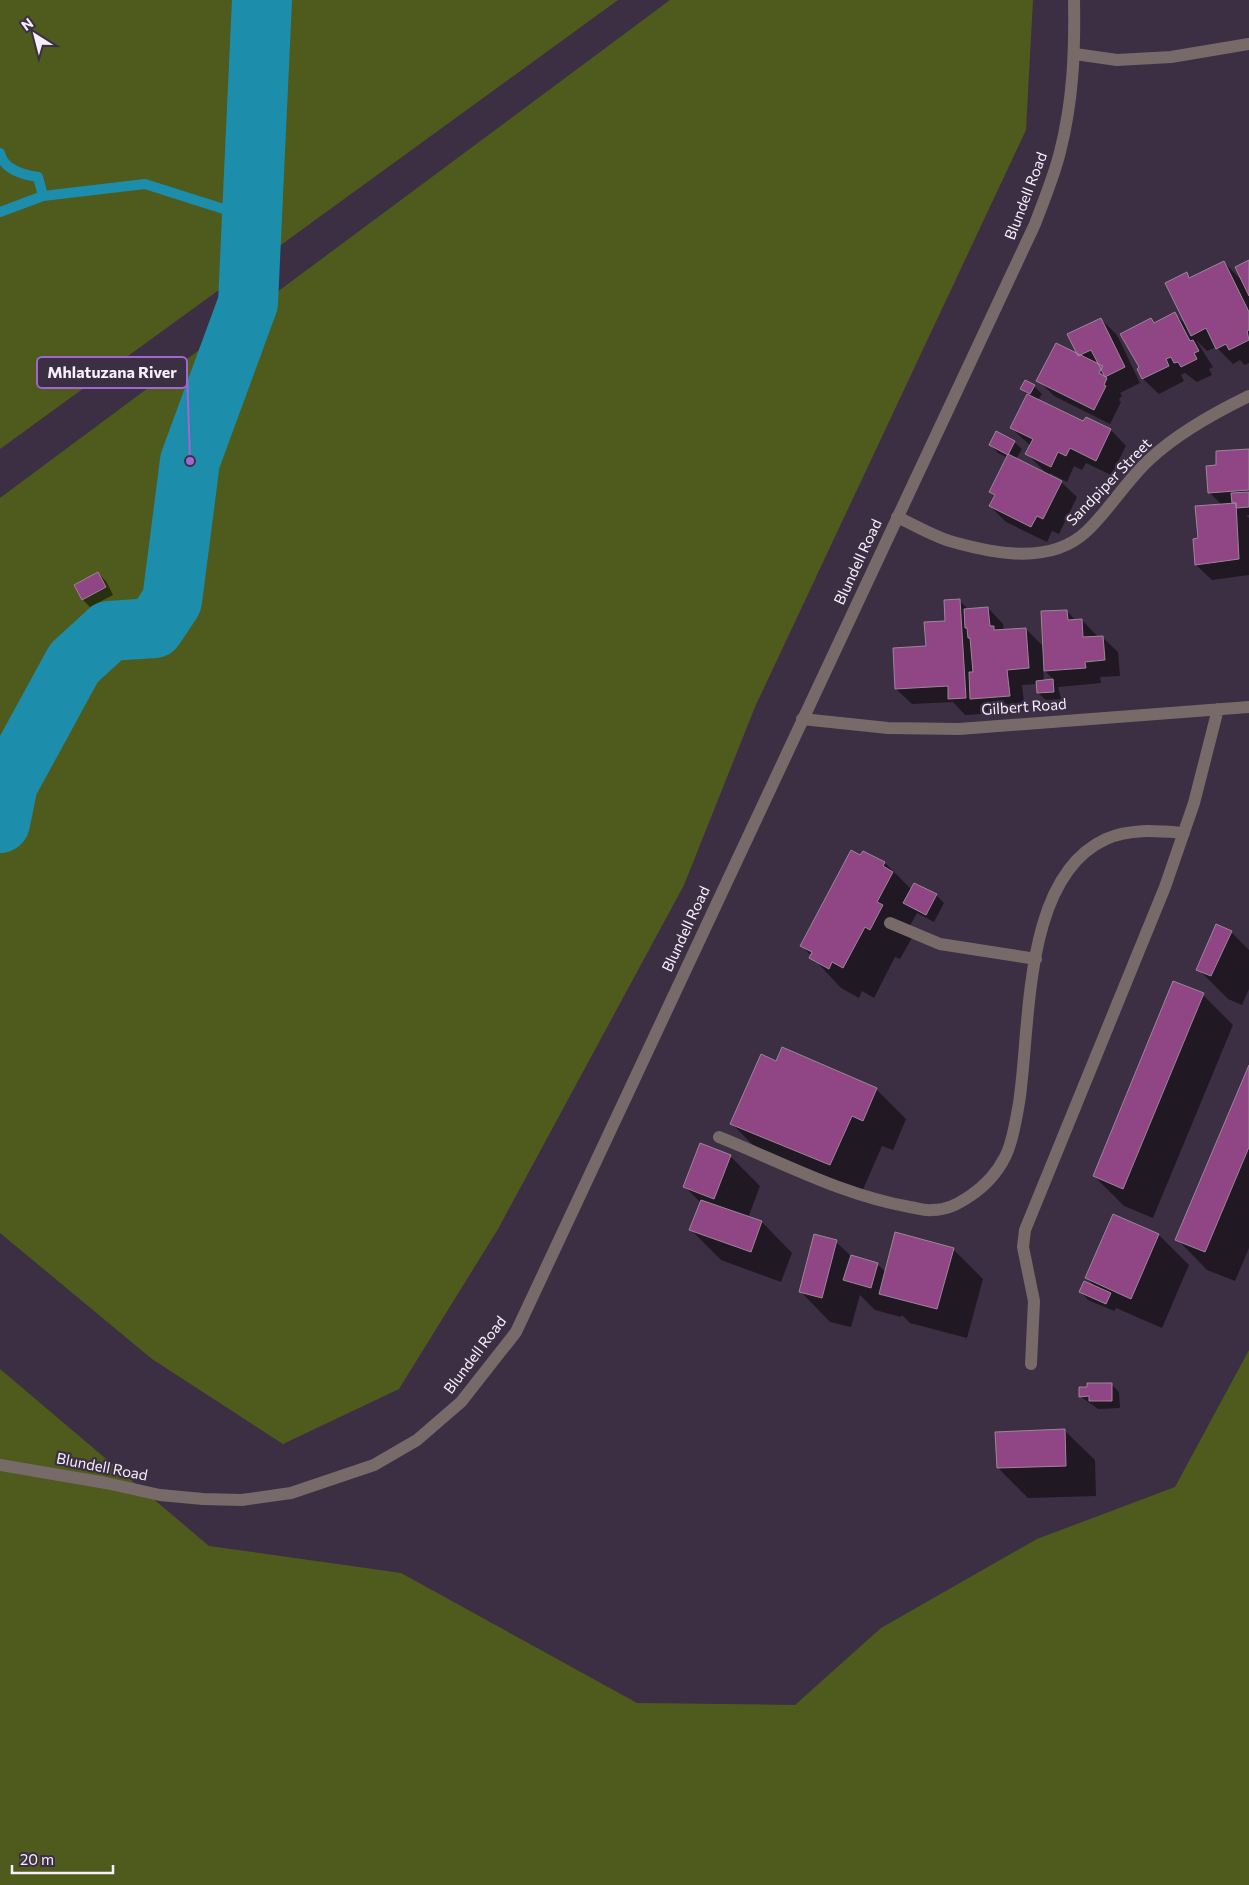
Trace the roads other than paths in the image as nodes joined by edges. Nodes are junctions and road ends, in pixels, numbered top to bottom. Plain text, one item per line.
1 (1074, 0) edge
2 (1249, 44) edge
3 (1075, 54) junction
4 (1249, 396) edge
5 (897, 517) junction
6 (1249, 707) edge
7 (1218, 709) junction
8 (802, 719) junction
9 (1184, 833) junction
10 (890, 923) dead end
11 (1036, 959) junction
12 (719, 1137) dead end
13 (1031, 1364) dead end
14 (0, 1464) edge

1 - 3 street, Blundell Road
2 - 3 street
3 - 5 street, Blundell Road
4 - 5 street, Sandpiper Street
5 - 8 street, Blundell Road
6 - 7 street, Gilbert Road
7 - 8 street, Gilbert Road
7 - 9 street
8 - 14 street, Blundell Road
9 - 11 street
9 - 13 street
10 - 11 street
11 - 12 street

